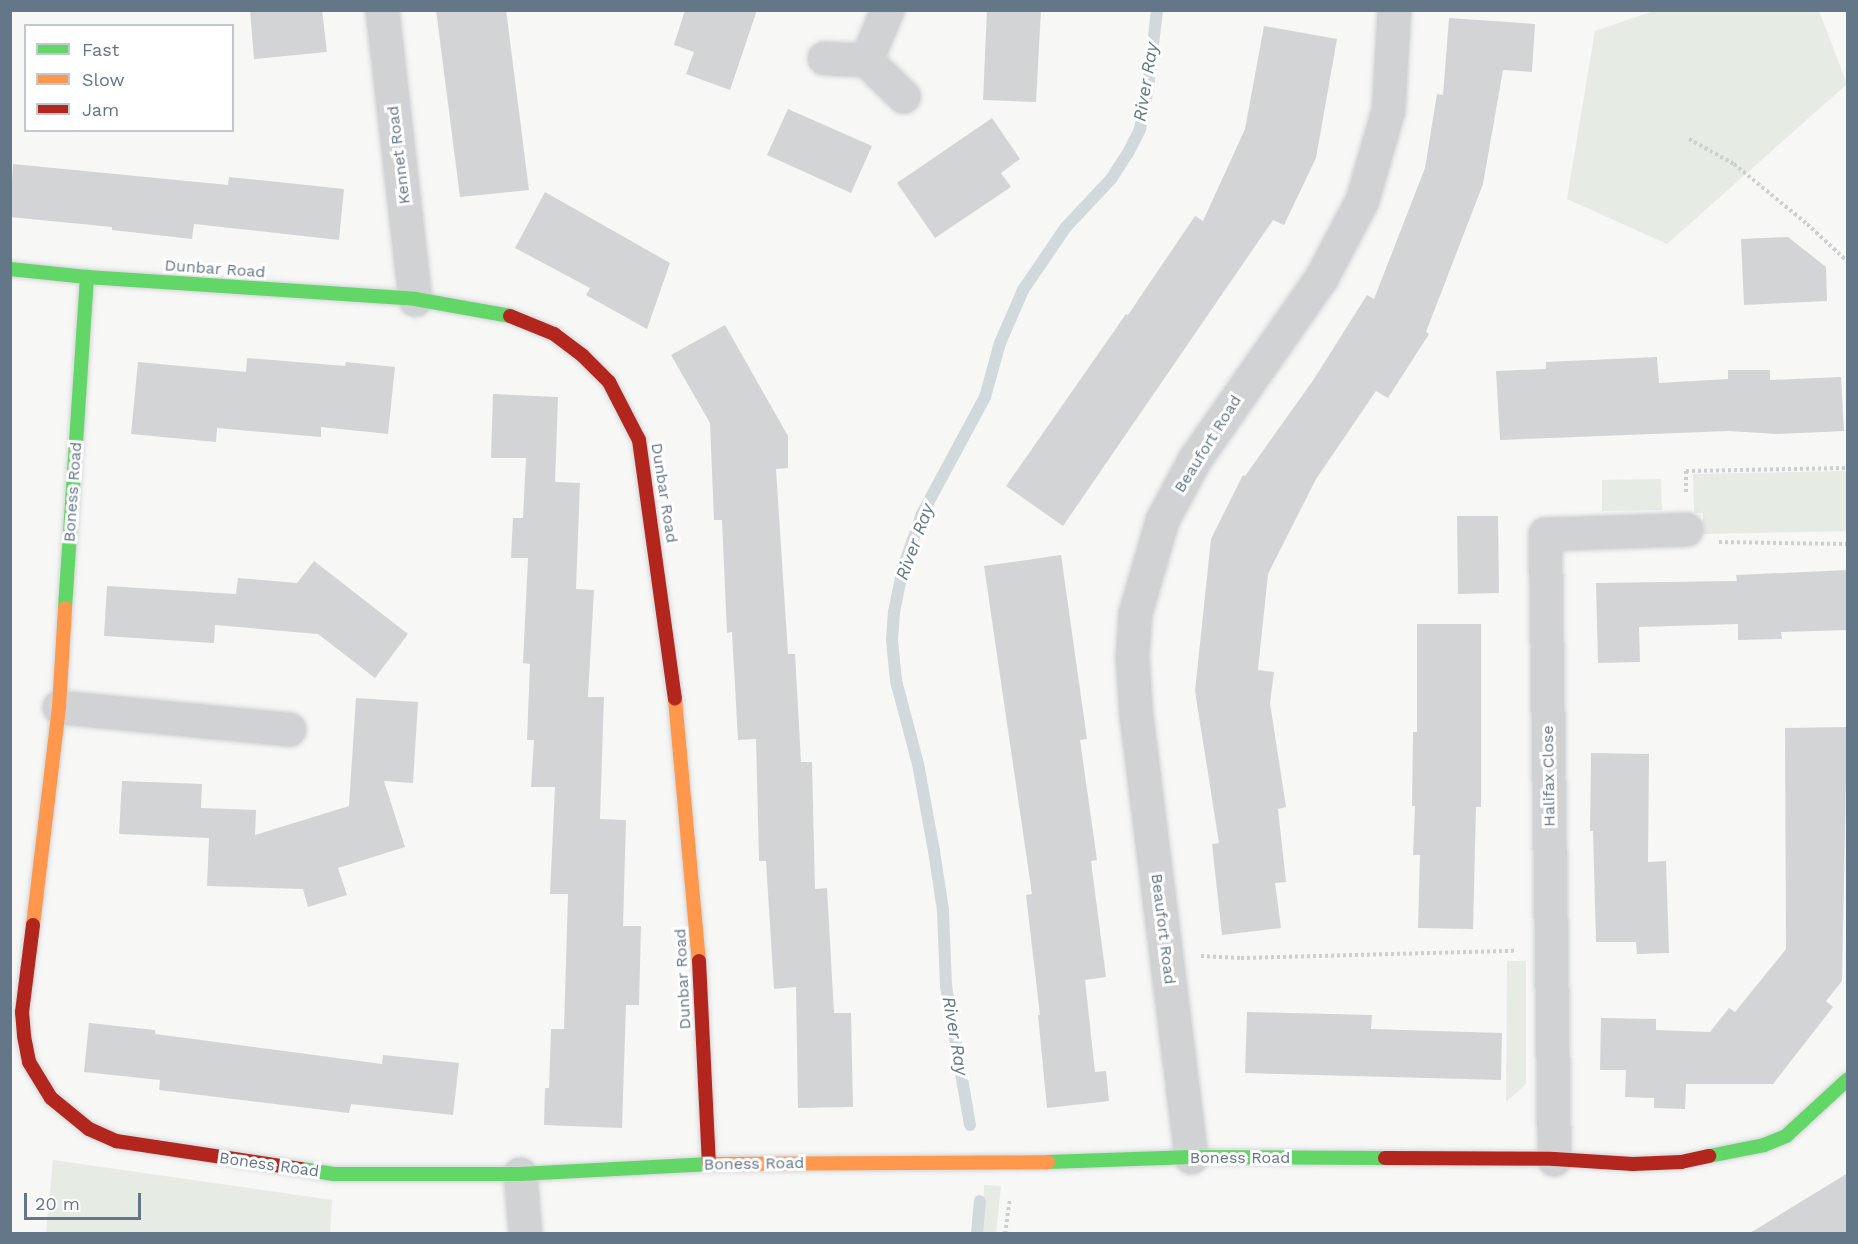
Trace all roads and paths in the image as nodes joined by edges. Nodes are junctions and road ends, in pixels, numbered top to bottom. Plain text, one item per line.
1 (382, 10) edge
2 (887, 10) edge
3 (1394, 10) edge
4 (824, 58) dead end
5 (866, 60) junction
6 (903, 96) dead end
7 (1689, 139) dead end
8 (1848, 262) edge
9 (10, 269) edge
10 (87, 278) junction
11 (415, 298) junction
12 (1848, 468) edge
13 (1686, 529) junction
14 (1848, 544) edge
15 (59, 707) junction
16 (289, 729) dead end
17 (1551, 950) junction
18 (1166, 955) junction
19 (1848, 1079) edge
20 (1191, 1157) junction
21 (1554, 1159) junction
22 (709, 1164) junction
23 (520, 1174) junction
24 (525, 1233) edge

1 - 11 street, Kennet Road
2 - 5 street
3 - 18 street, Beaufort Road
4 - 5 street
5 - 6 street
7 - 8 path
9 - 10 street, Dunbar Road
10 - 11 street, Dunbar Road
10 - 15 street, Boness Road
11 - 22 street, Dunbar Road
12 - 13 path
13 - 14 path
13 - 17 street, Halifax Close
15 - 16 street
15 - 23 street, Boness Road
17 - 18 path
17 - 21 street, Halifax Close
18 - 20 street, Beaufort Road
19 - 21 street, Boness Road
20 - 21 street, Boness Road
20 - 22 street, Boness Road
22 - 23 street, Boness Road
23 - 24 street

